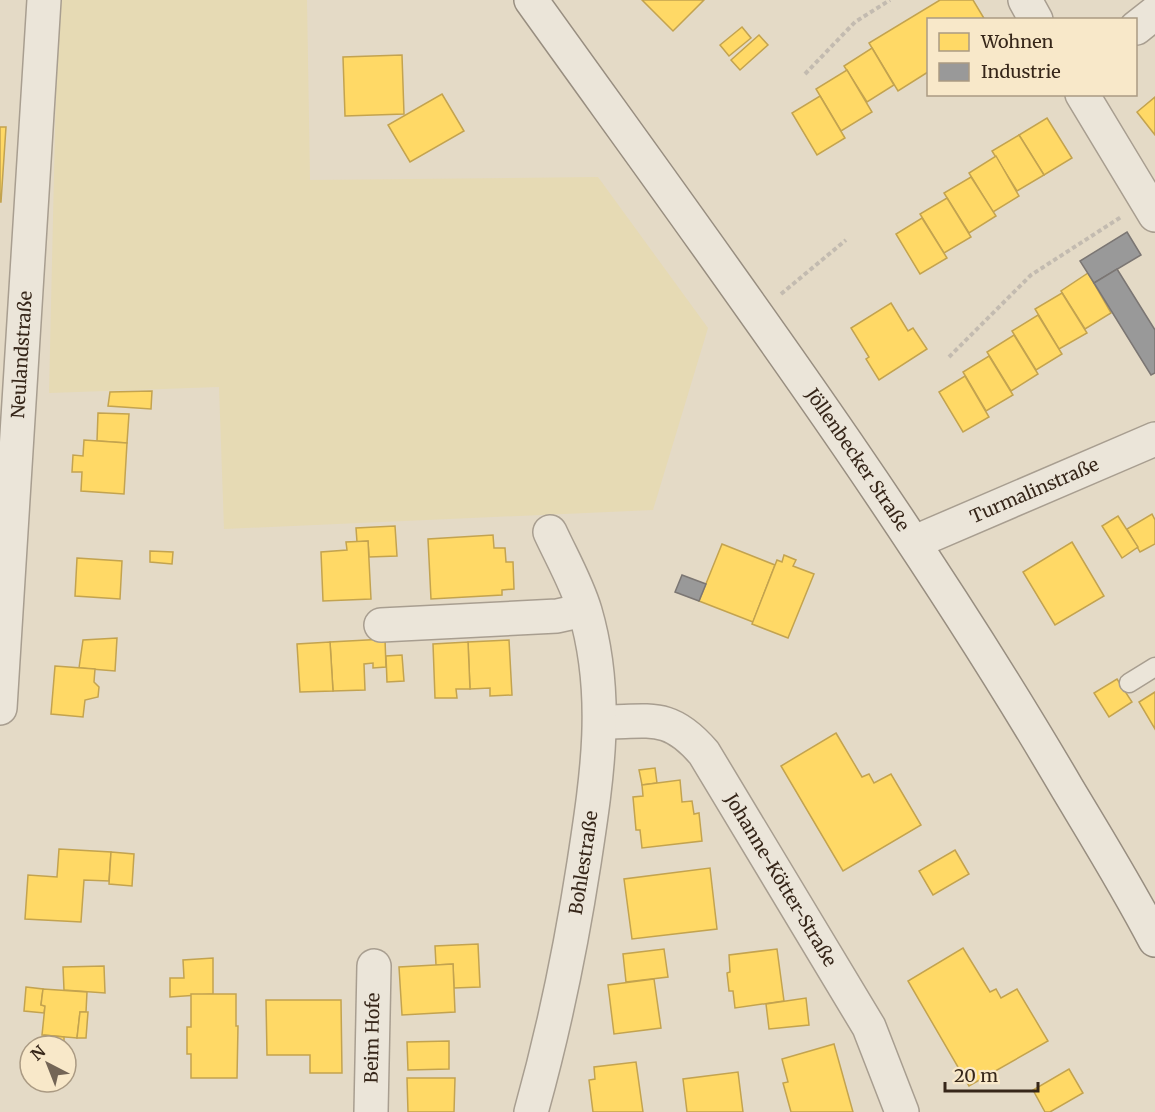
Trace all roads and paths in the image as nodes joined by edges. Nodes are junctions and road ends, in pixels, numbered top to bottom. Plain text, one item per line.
1 (44, 0) edge
2 (531, 0) edge
3 (890, 0) edge
4 (1025, 0) edge
5 (1155, 13) edge
6 (1035, 18) edge
7 (1137, 27) edge
8 (805, 75) dead end
9 (1083, 96) edge
10 (1151, 208) edge
11 (846, 240) dead end
12 (757, 314) junction
13 (949, 357) dead end
14 (1155, 439) edge
15 (550, 532) dead end
16 (915, 542) junction
17 (584, 610) junction
18 (381, 625) dead end
19 (1155, 667) edge
20 (1130, 683) dead end
21 (0, 708) edge
22 (601, 722) junction
23 (1155, 940) edge
24 (374, 966) dead end
25 (371, 1112) edge
26 (531, 1112) edge
27 (902, 1112) edge

1 - 21 street, Neulandstraße
2 - 12 street, Jöllenbecker Straße
3 - 8 path
4 - 6 street
5 - 7 street
9 - 10 street
10 - 13 path
11 - 12 path
12 - 16 street, Jöllenbecker Straße
14 - 16 street, Turmalinstraße
15 - 17 street, Bohlestraße
16 - 23 street, Jöllenbecker Straße
17 - 18 street
17 - 22 street, Bohlestraße
19 - 20 lane
22 - 26 street, Bohlestraße
22 - 27 street, Johanne-Kötter-Straße
24 - 25 street, Beim Hofe

